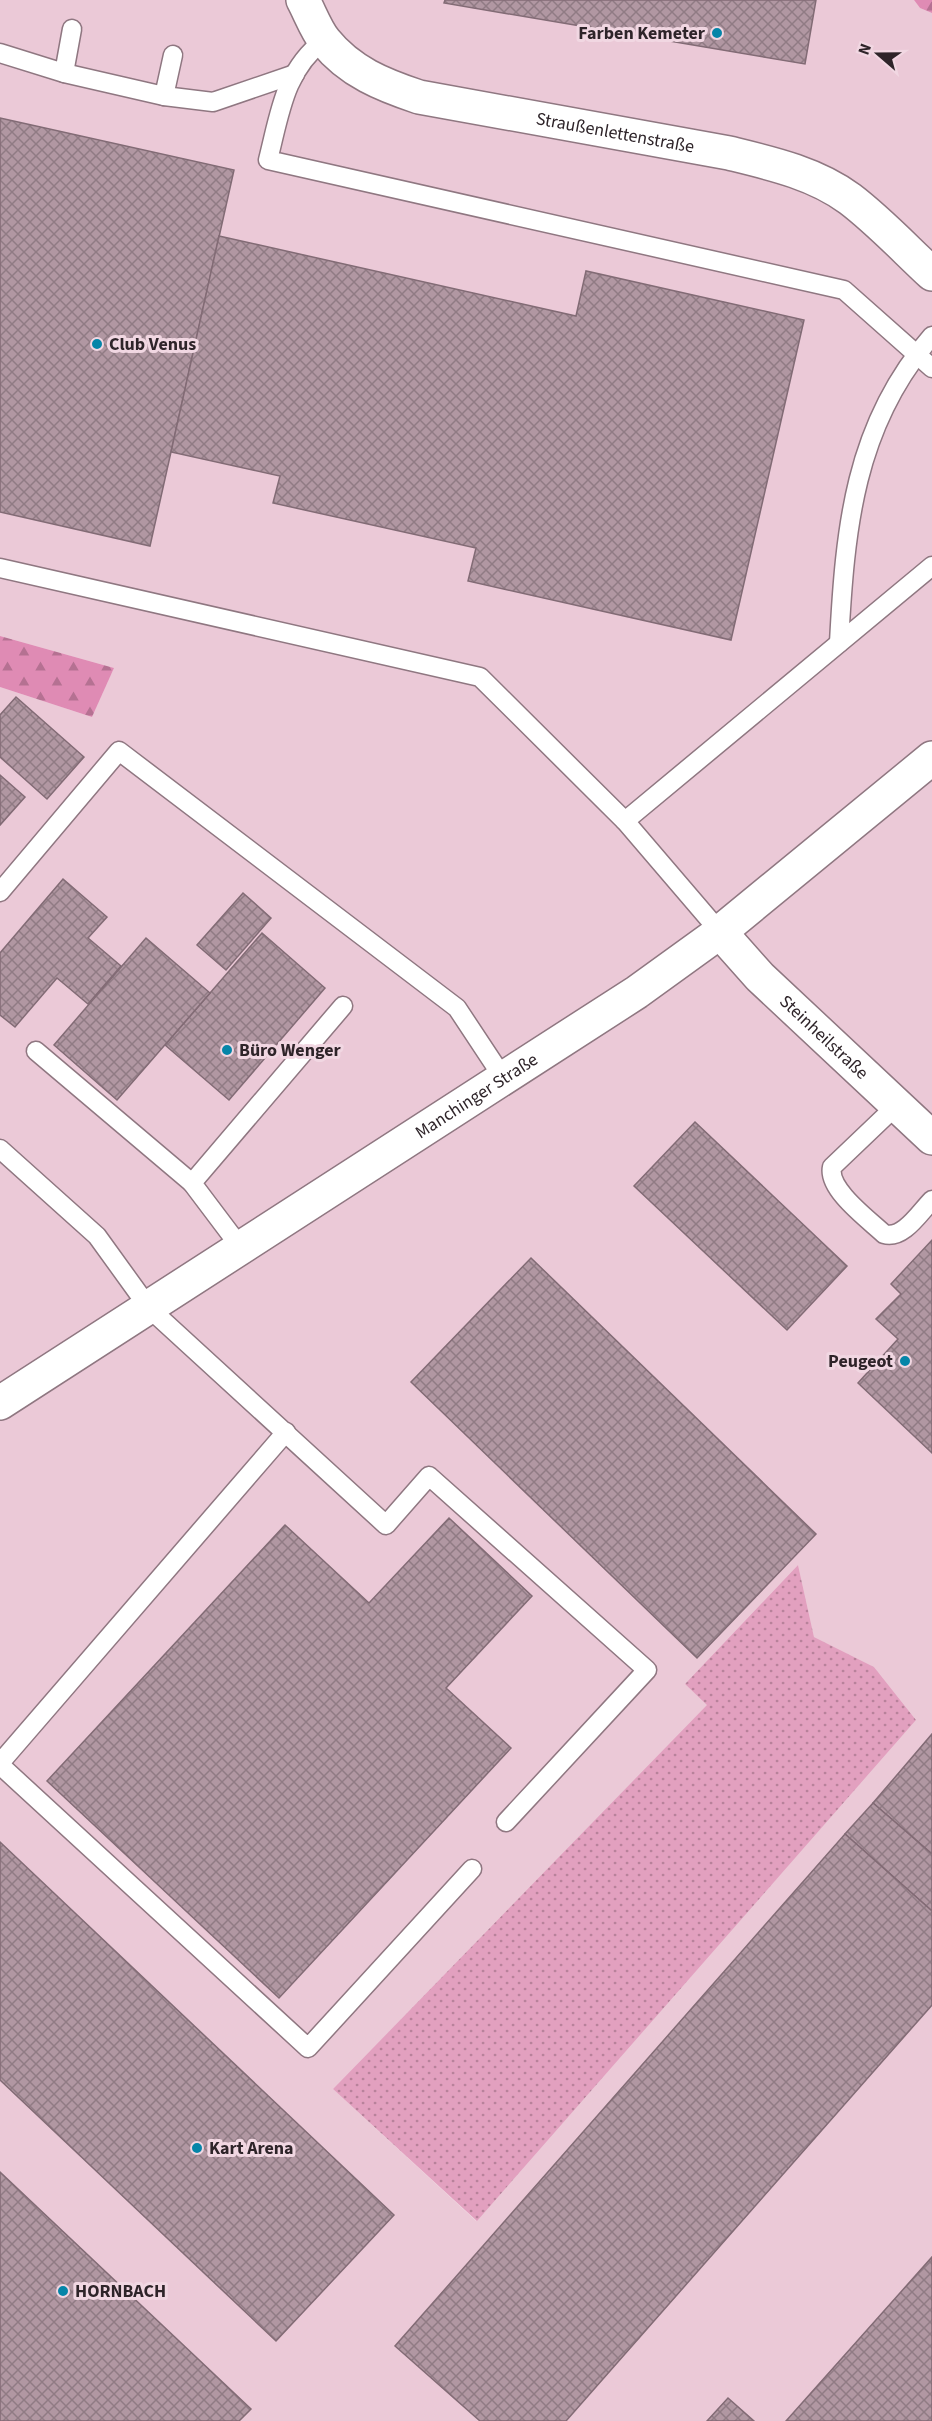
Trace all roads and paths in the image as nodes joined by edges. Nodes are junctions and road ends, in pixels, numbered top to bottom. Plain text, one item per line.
1 (303, 0) edge
2 (72, 29) dead end
3 (324, 40) junction
4 (0, 53) edge
5 (172, 55) dead end
6 (64, 73) junction
7 (295, 74) junction
8 (164, 96) junction
9 (932, 274) edge
10 (932, 336) edge
11 (917, 353) junction
12 (932, 368) edge
13 (932, 566) edge
14 (0, 568) edge
15 (839, 643) junction
16 (932, 758) edge
17 (625, 821) junction
18 (0, 892) edge
19 (720, 932) junction
20 (343, 1006) dead end
21 (36, 1051) dead end
22 (504, 1080) junction
23 (897, 1105) junction
24 (932, 1138) edge
25 (0, 1149) edge
26 (192, 1183) junction
27 (932, 1200) edge
28 (241, 1248) junction
29 (149, 1308) junction
30 (0, 1403) edge
31 (286, 1432) junction
32 (0, 1764) edge
33 (506, 1822) dead end
34 (472, 1869) dead end

1 - 3 main road, Straußenlettenstraße
2 - 6 lane
3 - 7 lane
3 - 9 main road, Straußenlettenstraße
4 - 6 lane
5 - 8 lane
6 - 8 lane
7 - 8 lane
7 - 11 lane
10 - 11 lane
11 - 12 lane
11 - 15 lane
13 - 15 lane
14 - 17 lane
15 - 17 lane
16 - 19 main road, Manchinger Straße
17 - 19 lane
18 - 22 lane
19 - 22 main road, Manchinger Straße
19 - 23 main road, Steinheilstraße
20 - 26 lane
21 - 26 lane
22 - 28 main road, Manchinger Straße
23 - 24 main road, Steinheilstraße
23 - 27 lane
25 - 29 lane
26 - 28 lane
28 - 29 main road, Manchinger Straße
29 - 30 main road, Manchinger Straße
29 - 31 lane
31 - 32 lane
31 - 33 lane
32 - 34 lane

